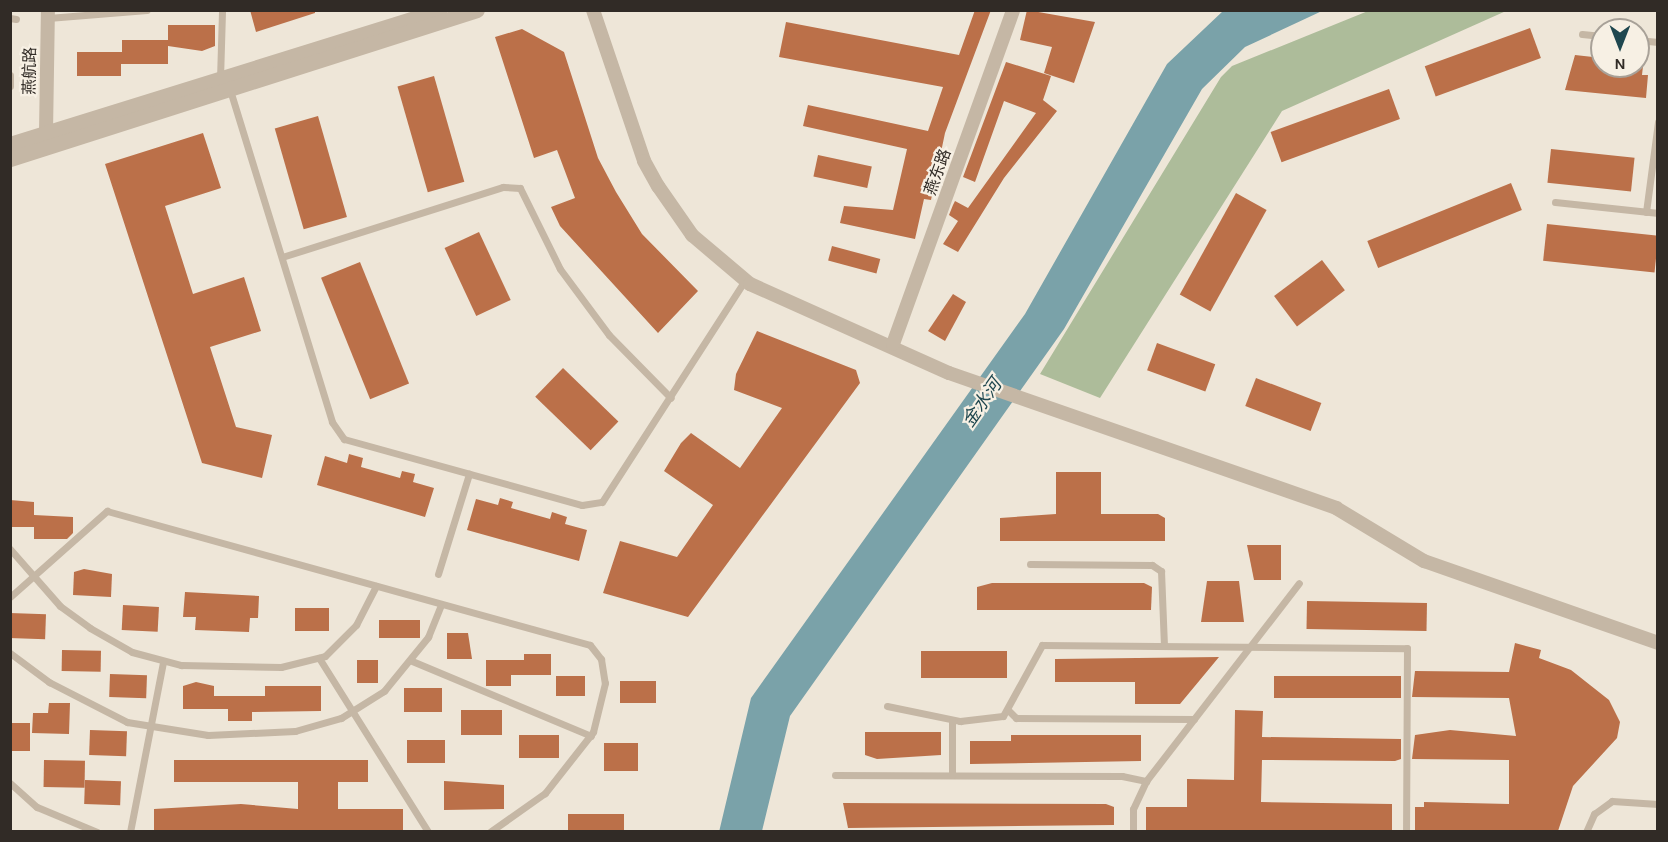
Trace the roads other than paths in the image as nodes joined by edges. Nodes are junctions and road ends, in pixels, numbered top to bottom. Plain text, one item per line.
1 (147, 10) edge
2 (222, 10) edge
3 (440, 10) edge
4 (477, 10) edge
5 (593, 10) edge
6 (1013, 10) edge
7 (48, 14) edge
8 (1582, 34) dead end
9 (1590, 35) edge
10 (10, 75) edge
11 (225, 85) junction
12 (10, 87) edge
13 (1658, 122) edge
14 (46, 133) junction
15 (10, 144) edge
16 (10, 159) edge
17 (1555, 202) dead end
18 (1646, 212) junction
19 (1658, 213) edge
20 (282, 257) junction
21 (745, 280) junction
22 (893, 344) junction
23 (671, 398) junction
24 (469, 474) junction
25 (10, 549) edge
26 (1030, 564) dead end
27 (438, 574) dead end
28 (35, 576) junction
29 (1299, 583) dead end
30 (376, 586) junction
31 (10, 597) edge
32 (441, 604) junction
33 (1658, 643) edge
34 (1164, 646) junction
35 (1250, 647) junction
36 (10, 653) edge
37 (319, 657) junction
38 (412, 661) junction
39 (163, 662) junction
40 (887, 706) dead end
41 (1009, 711) junction
42 (351, 712) junction
43 (1194, 719) junction
44 (952, 720) junction
45 (151, 728) junction
46 (591, 736) junction
47 (836, 775) dead end
48 (952, 776) junction
49 (1146, 781) junction
50 (10, 783) edge
51 (1658, 804) edge
52 (97, 831) edge
53 (130, 831) edge
54 (428, 831) edge
55 (490, 831) edge
56 (1133, 831) edge
57 (1406, 831) edge
58 (1586, 831) edge

1 - 7 lane
2 - 11 lane
3 - 11 street
4 - 11 street
5 - 21 street
6 - 22 street, 燕东路
7 - 14 street, 燕航路
8 - 9 lane
10 - 12 lane
11 - 14 street
11 - 16 street
11 - 20 lane
13 - 18 lane
14 - 15 street
17 - 18 lane
18 - 19 lane
20 - 23 lane
20 - 24 lane
21 - 22 street
21 - 23 lane
22 - 33 street
23 - 24 lane
24 - 27 lane
25 - 28 lane
26 - 34 lane
28 - 30 lane
28 - 31 lane
28 - 39 lane
29 - 35 lane
30 - 32 lane
30 - 37 lane
32 - 38 lane
32 - 46 lane
34 - 35 lane
34 - 41 lane
35 - 43 lane
35 - 57 lane
36 - 45 lane
37 - 39 lane
37 - 42 lane
38 - 42 lane
38 - 46 lane
39 - 45 lane
40 - 44 lane
41 - 43 lane
41 - 44 lane
42 - 45 lane
42 - 54 lane
43 - 49 lane
44 - 48 lane
45 - 53 lane
46 - 55 lane
47 - 48 lane
48 - 49 lane
49 - 56 lane
50 - 52 lane
51 - 58 lane

